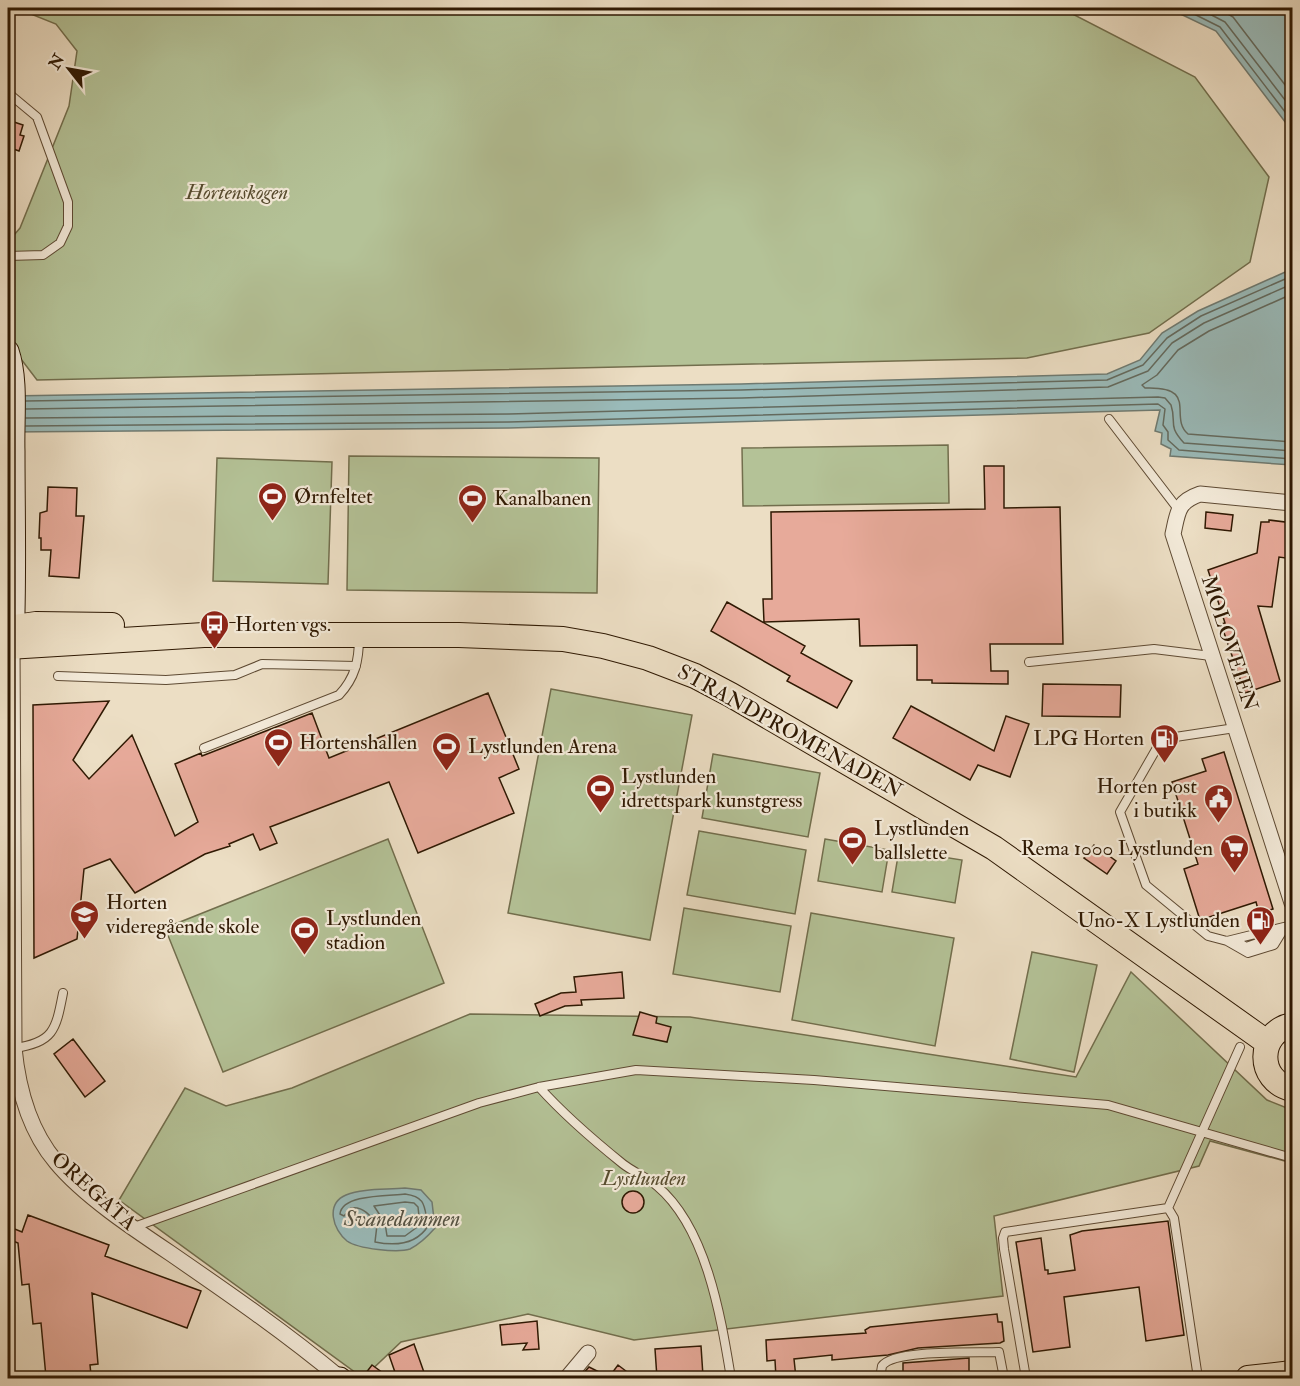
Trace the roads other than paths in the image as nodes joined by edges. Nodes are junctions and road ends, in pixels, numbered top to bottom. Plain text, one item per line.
1 (8, 95) edge
2 (8, 256) edge
3 (8, 351) edge
4 (1109, 420) dead end
5 (1293, 503) edge
6 (1178, 509) junction
7 (11, 534) edge
8 (358, 635) junction
9 (10, 637) edge
10 (1211, 656) junction
11 (1029, 662) dead end
12 (356, 666) junction
13 (58, 676) dead end
14 (1235, 728) junction
15 (204, 748) dead end
16 (1293, 903) edge
17 (1285, 927) edge
18 (1230, 940) junction
19 (63, 993) dead end
20 (1293, 1025) edge
21 (1268, 1042) junction
22 (1240, 1047) dead end
23 (14, 1048) junction
24 (539, 1087) junction
25 (1293, 1089) edge
26 (1200, 1134) junction
27 (1293, 1158) edge
28 (1168, 1208) junction
29 (133, 1228) junction
30 (588, 1353) dead end
31 (1293, 1372) edge
32 (339, 1378) edge
33 (567, 1378) edge
34 (731, 1378) edge
35 (880, 1378) edge
36 (1004, 1378) edge
37 (1026, 1378) edge
38 (1198, 1378) edge
39 (1255, 1378) edge

1 - 2 lane
3 - 7 main road, OREGATA
4 - 6 lane
5 - 6 street
6 - 10 street, MOLOVEIEN
7 - 9 main road, OREGATA
8 - 9 main road, STRANDPROMENADEN
8 - 12 lane
8 - 21 main road, STRANDPROMENADEN
9 - 23 street, OREGATA
10 - 11 lane
10 - 14 street, MOLOVEIEN
12 - 13 lane
12 - 15 lane
14 - 16 street, MOLOVEIEN
14 - 18 lane
17 - 18 lane
17 - 18 lane
19 - 23 lane
20 - 21 main road
21 - 25 main road
22 - 26 lane
23 - 29 street, OREGATA
24 - 26 lane
24 - 29 lane
24 - 34 lane
26 - 27 lane
26 - 28 lane
28 - 37 lane
28 - 38 lane
29 - 32 street, OREGATA
30 - 33 street
31 - 39 main road
35 - 36 lane

